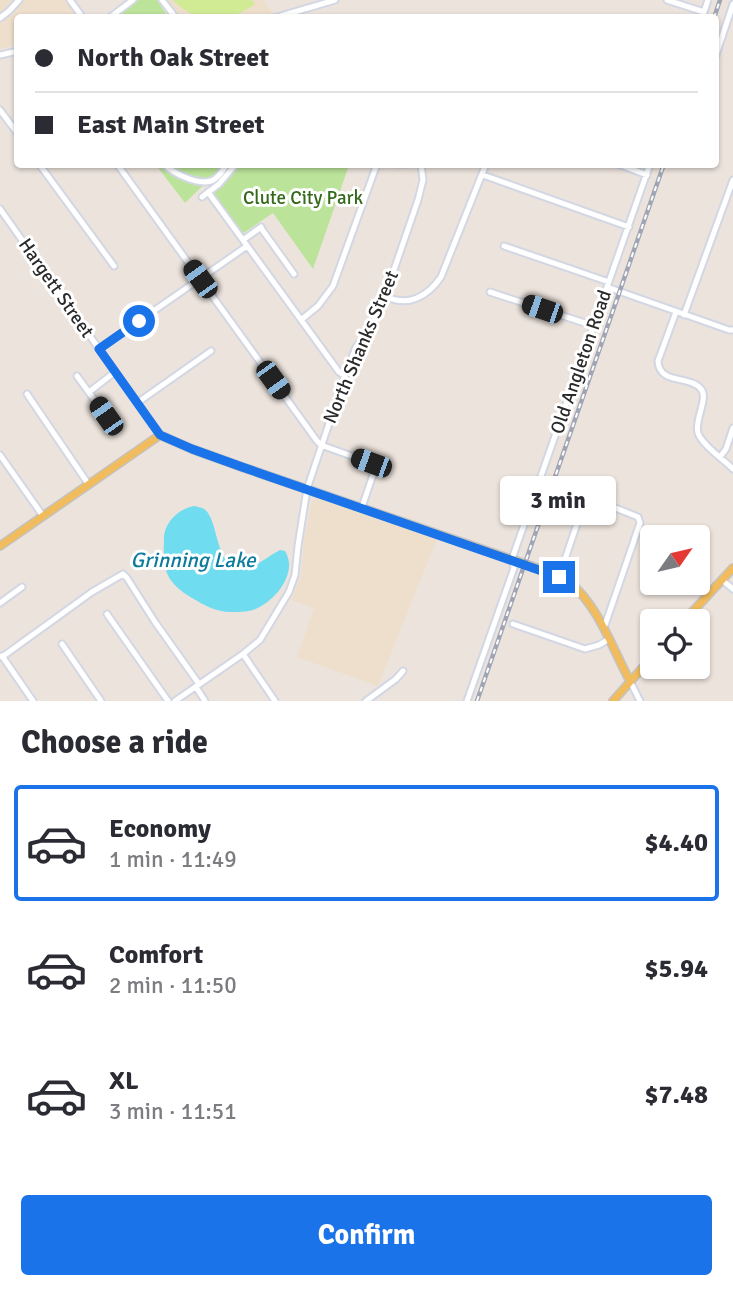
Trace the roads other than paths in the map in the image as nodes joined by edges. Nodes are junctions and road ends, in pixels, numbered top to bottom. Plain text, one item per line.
1 (19, 0) edge
2 (133, 0) edge
3 (162, 0) edge
4 (335, 0) edge
5 (667, 0) edge
6 (733, 4) edge
7 (114, 14) edge
8 (173, 14) edge
9 (288, 14) edge
10 (701, 14) edge
11 (0, 18) edge
12 (719, 46) edge
13 (0, 110) edge
14 (14, 129) edge
15 (42, 168) edge
16 (120, 168) edge
17 (167, 168) edge
18 (224, 168) edge
19 (233, 168) edge
20 (376, 168) edge
21 (421, 168) edge
22 (485, 168) edge
23 (629, 168) edge
24 (649, 168) edge
25 (483, 175) junction
26 (647, 175) junction
27 (733, 180) edge
28 (208, 192) junction
29 (202, 197) dead end
30 (0, 209) edge
31 (629, 226) junction
32 (245, 243) junction
33 (504, 246) dead end
34 (114, 266) dead end
35 (294, 274) dead end
36 (200, 279) junction
37 (608, 284) junction
38 (490, 292) dead end
39 (385, 296) junction
40 (676, 312) junction
41 (684, 315) junction
42 (301, 320) junction
43 (594, 326) junction
44 (733, 330) edge
45 (99, 349) junction
46 (211, 351) dead end
47 (115, 372) junction
48 (77, 376) dead end
49 (345, 376) junction
50 (89, 392) junction
51 (27, 394) dead end
52 (138, 403) junction
53 (106, 416) dead end
54 (733, 428) edge
55 (160, 435) junction
56 (321, 445) junction
57 (0, 454) edge
58 (720, 457) junction
59 (733, 469) edge
60 (89, 485) junction
61 (307, 489) junction
62 (362, 507) junction
63 (43, 516) junction
64 (0, 546) edge
65 (512, 559) junction
66 (733, 568) edge
67 (559, 577) junction
68 (722, 580) junction
69 (22, 587) dead end
70 (733, 589) edge
71 (0, 603) edge
72 (695, 609) edge
73 (107, 614) dead end
74 (513, 624) dead end
75 (603, 629) junction
76 (609, 639) junction
77 (62, 644) dead end
78 (243, 654) junction
79 (1, 655) edge
80 (640, 670) edge
81 (403, 671) dead end
82 (630, 681) junction
83 (197, 686) junction
84 (33, 701) edge
85 (101, 701) edge
86 (167, 701) edge
87 (175, 701) edge
88 (205, 701) edge
89 (275, 701) edge
90 (366, 701) edge
91 (467, 701) edge
92 (613, 701) edge
93 (640, 701) edge

1 - 11 street
2 - 7 street
3 - 8 street
4 - 9 street
5 - 10 street
6 - 12 street
13 - 14 street
15 - 34 street
16 - 36 street
17 - 18 street
19 - 28 street
20 - 42 street
21 - 39 street, North Shanks Street
22 - 25 street
23 - 26 street
24 - 26 street, Old Angleton Road
25 - 31 street
25 - 39 street
26 - 31 street, Old Angleton Road
27 - 41 street
28 - 29 street
28 - 32 street
30 - 45 street, Hargett Street
31 - 37 street, Old Angleton Road
32 - 35 street
32 - 36 street
32 - 42 street
33 - 37 street
36 - 45 street
36 - 56 street
37 - 40 street
37 - 43 street, Old Angleton Road
38 - 43 street
39 - 49 street, North Shanks Street
40 - 41 street
40 - 58 street
41 - 44 street
42 - 49 street
43 - 65 street, Old Angleton Road
45 - 47 street, Hargett Street
46 - 52 street
47 - 50 street
47 - 52 street, Hargett Street
48 - 50 street
49 - 56 street, North Shanks Street
50 - 53 street
51 - 60 street
52 - 55 street, Hargett Street
54 - 58 street
55 - 60 main road
55 - 61 main road
56 - 61 street, North Shanks Street
56 - 62 street
57 - 63 street
58 - 59 street
60 - 63 main road
61 - 62 main road
61 - 78 street, North Shanks Street
62 - 65 main road
63 - 64 main road
65 - 67 main road
65 - 91 street, Old Angleton Road
66 - 68 main road
67 - 75 main road
67 - 75 street
68 - 70 street
68 - 72 main road
69 - 71 street
73 - 86 street
74 - 76 street
75 - 76 main road
76 - 82 main road
77 - 85 street
78 - 83 street, North Shanks Street
78 - 89 street
79 - 83 street
79 - 84 street
80 - 82 main road
81 - 90 street
82 - 92 main road
82 - 93 street
83 - 87 street, North Shanks Street
83 - 88 street

